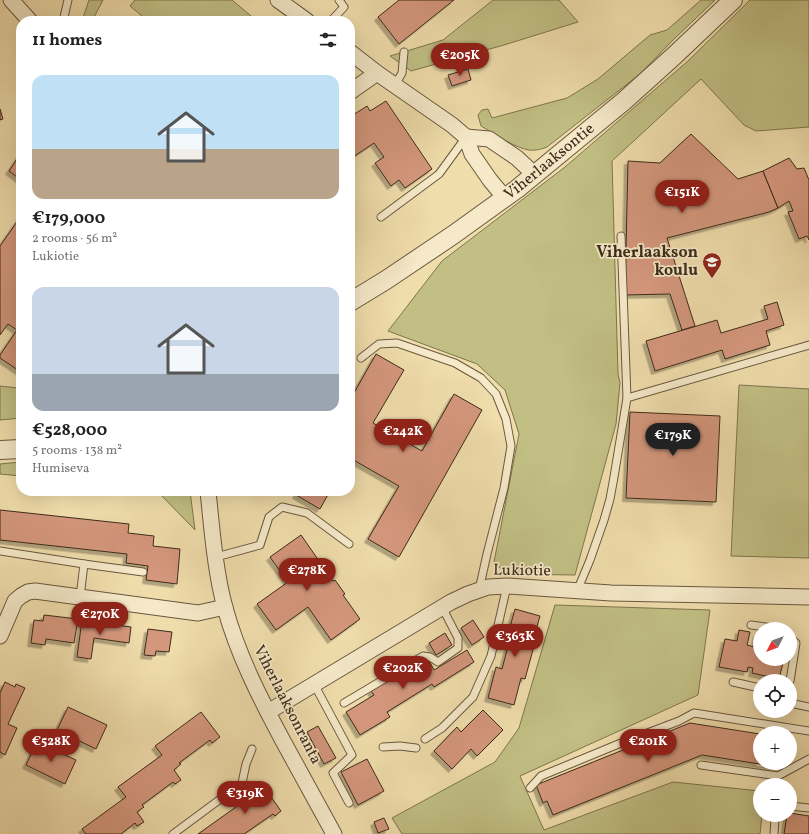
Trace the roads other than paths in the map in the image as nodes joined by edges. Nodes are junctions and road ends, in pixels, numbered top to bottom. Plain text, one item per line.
1 (11, 0) edge
2 (68, 0) edge
3 (278, 0) edge
4 (339, 0) edge
5 (733, 0) edge
6 (25, 16) edge
7 (64, 16) edge
8 (300, 16) edge
9 (336, 16) edge
10 (404, 52) dead end
11 (355, 56) edge
12 (377, 73) junction
13 (395, 85) junction
14 (355, 88) edge
15 (466, 137) junction
16 (535, 174) junction
17 (505, 198) junction
18 (381, 217) dead end
19 (621, 236) dead end
20 (355, 299) edge
21 (809, 345) edge
22 (361, 358) dead end
23 (626, 398) junction
24 (16, 449) edge
25 (0, 450) edge
26 (209, 496) edge
27 (349, 544) dead end
28 (0, 551) edge
29 (216, 557) junction
30 (84, 564) junction
31 (144, 572) dead end
32 (507, 586) junction
33 (479, 590) junction
34 (576, 591) junction
35 (80, 597) junction
36 (809, 597) edge
37 (225, 607) junction
38 (442, 608) junction
39 (0, 636) edge
40 (733, 682) dead end
41 (314, 684) junction
42 (753, 686) edge
43 (344, 703) dead end
44 (797, 704) edge
45 (809, 707) edge
46 (268, 712) junction
47 (809, 731) edge
48 (425, 739) dead end
49 (383, 747) dead end
50 (416, 748) dead end
51 (252, 749) dead end
52 (809, 759) edge
53 (701, 765) dead end
54 (530, 788) dead end
55 (349, 803) dead end
56 (797, 807) edge
57 (809, 808) edge
58 (775, 822) edge
59 (173, 834) edge
60 (334, 834) edge
61 (774, 834) edge

1 - 6 street
2 - 7 lane
3 - 8 street
4 - 9 lane
5 - 16 street, Viherlaaksontie
10 - 13 lane
11 - 12 street
12 - 13 street
12 - 14 street
13 - 15 street
15 - 16 street
15 - 17 street
15 - 18 lane
16 - 17 street, Viherlaaksontie
17 - 20 street, Viherlaaksontie
19 - 23 lane
21 - 23 lane
22 - 33 lane
23 - 34 lane
24 - 25 street
26 - 29 street, Viherlaaksonranta
27 - 29 lane
28 - 30 lane
29 - 37 street, Viherlaaksonranta
30 - 31 lane
30 - 35 lane
32 - 33 street, Lukiotie
32 - 34 street, Lukiotie
32 - 48 lane
33 - 38 street, Lukiotie
34 - 36 street, Lukiotie
35 - 37 street
35 - 39 street
37 - 46 street, Viherlaaksonranta
38 - 41 street, Lukiotie
38 - 43 lane
40 - 42 lane
41 - 46 street, Lukiotie
41 - 55 lane
44 - 45 lane
46 - 60 street, Viherlaaksonranta
47 - 54 lane
49 - 50 lane
51 - 59 lane
52 - 53 lane
56 - 57 lane
58 - 61 lane

